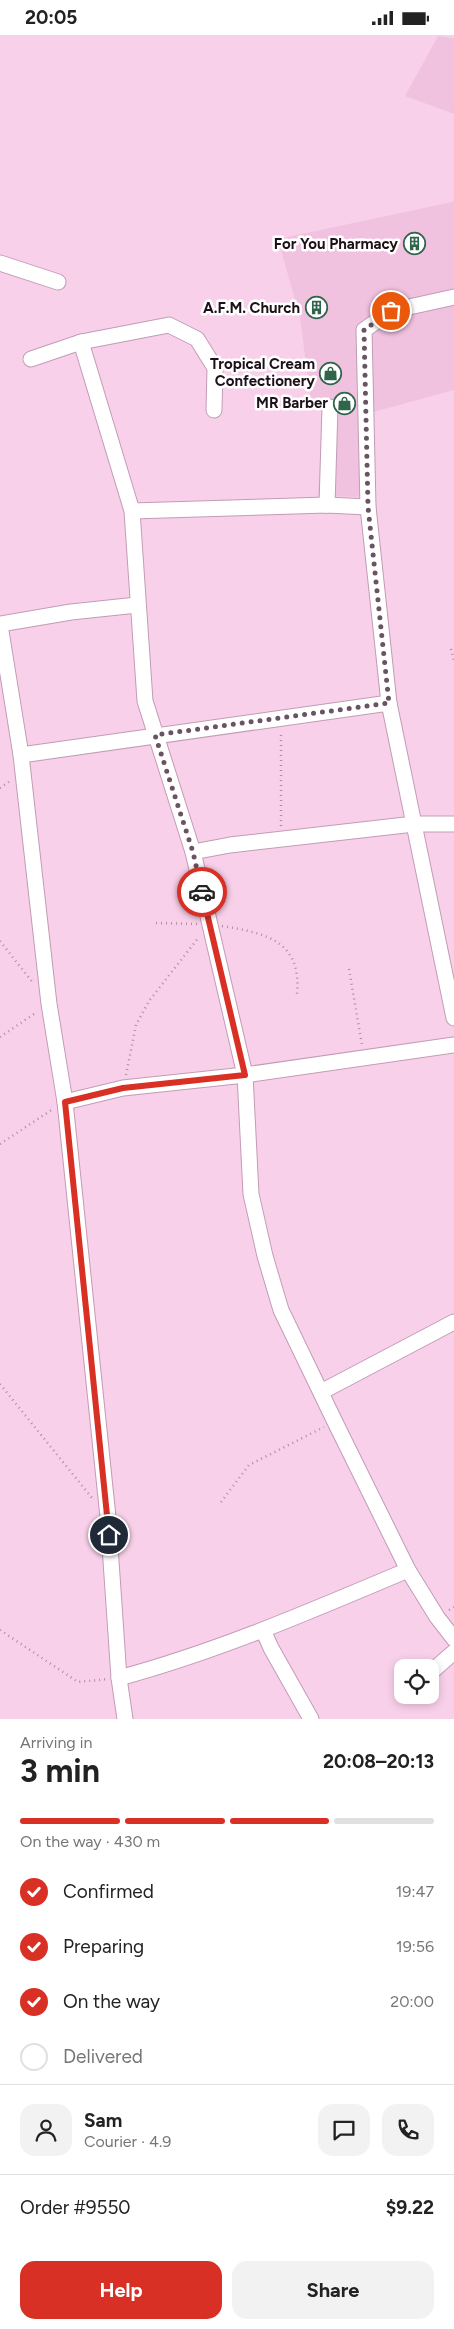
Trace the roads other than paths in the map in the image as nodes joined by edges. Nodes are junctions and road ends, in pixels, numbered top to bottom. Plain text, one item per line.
1 (0, 263) edge
2 (58, 282) dead end
3 (454, 297) edge
4 (81, 342) junction
5 (30, 359) dead end
6 (330, 407) dead end
7 (214, 410) dead end
8 (327, 505) junction
9 (368, 507) junction
10 (132, 511) junction
11 (138, 605) junction
12 (0, 625) edge
13 (389, 703) junction
14 (155, 735) junction
15 (21, 755) junction
16 (414, 824) junction
17 (454, 824) edge
18 (193, 852) junction
19 (454, 1018) edge
20 (454, 1045) edge
21 (245, 1075) junction
22 (65, 1102) junction
23 (454, 1322) edge
24 (321, 1392) junction
25 (408, 1570) junction
26 (264, 1631) junction
27 (454, 1639) edge
28 (454, 1652) edge
29 (439, 1665) edge
30 (119, 1678) junction
31 (125, 1719) edge
32 (311, 1719) edge

1 - 2 street
3 - 9 street
4 - 5 street
4 - 7 street
4 - 10 street
6 - 8 street
8 - 9 street
8 - 10 street
9 - 13 street
10 - 11 street
11 - 12 street
11 - 14 street
12 - 15 street
13 - 14 street
13 - 16 street
14 - 15 street
14 - 18 street
15 - 22 street
16 - 17 street
16 - 18 street
16 - 19 street
18 - 21 street
20 - 21 street
21 - 22 street
21 - 24 street
22 - 30 street
23 - 24 street
24 - 25 street
25 - 26 street
25 - 27 street
26 - 30 street
26 - 32 street
28 - 29 street
30 - 31 street

